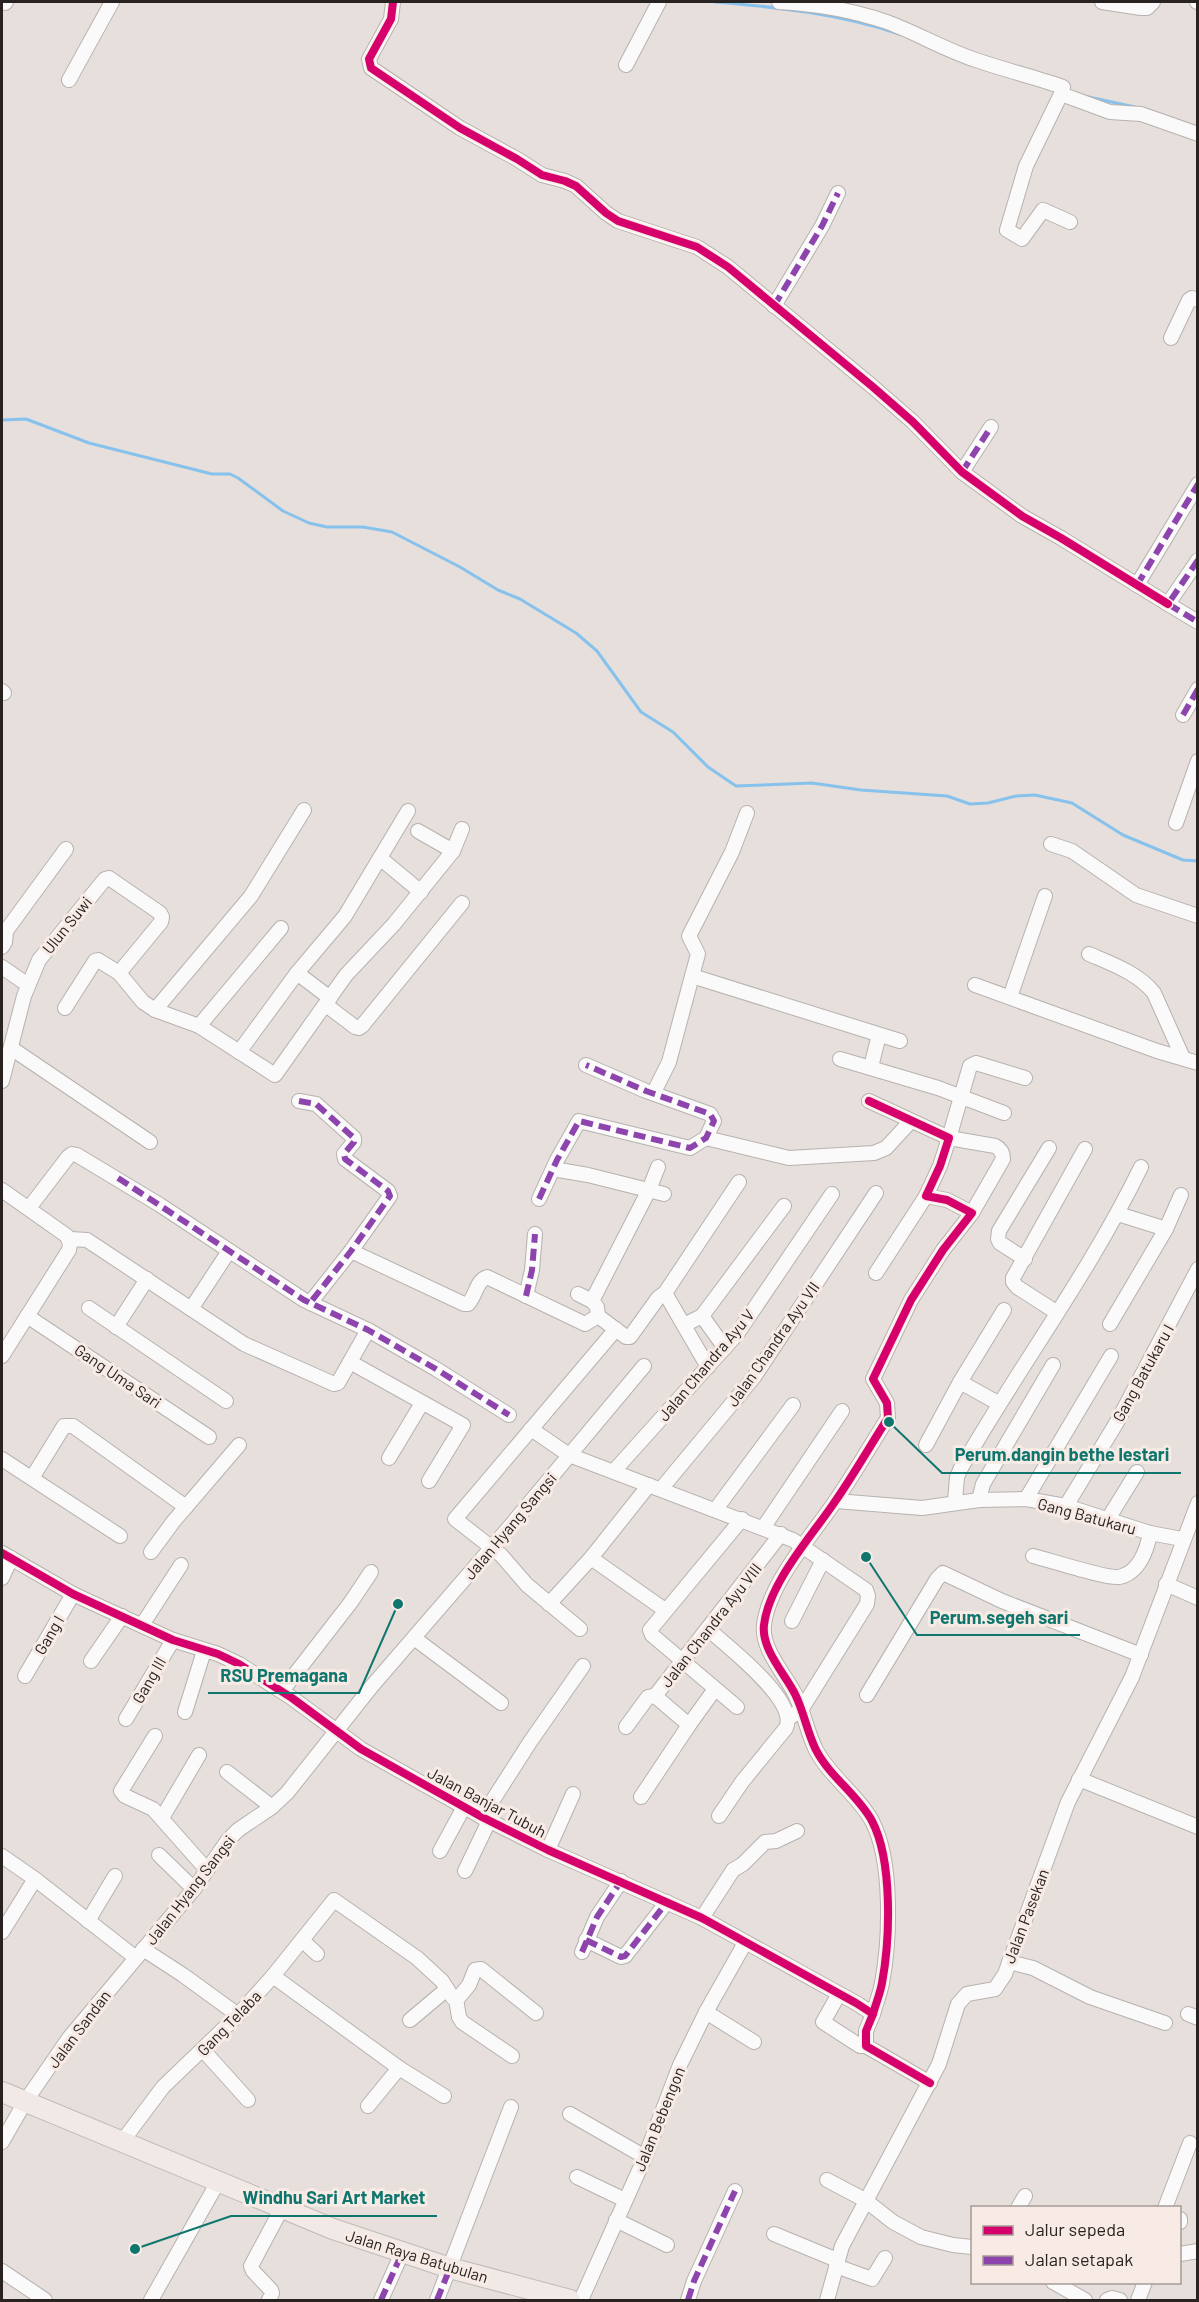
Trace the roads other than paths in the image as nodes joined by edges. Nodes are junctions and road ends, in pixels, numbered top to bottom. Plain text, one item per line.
1 (112, 2) edge
2 (393, 2) edge
3 (659, 2) edge
4 (779, 2) edge
5 (1102, 2) edge
6 (1153, 2) edge
7 (626, 65) dead end
8 (69, 80) dead end
9 (1061, 94) junction
10 (1197, 134) edge
11 (838, 193) dead end
12 (1070, 222) dead end
13 (1197, 300) edge
14 (774, 306) junction
15 (1171, 338) dead end
16 (991, 427) dead end
17 (962, 472) junction
18 (1197, 484) edge
19 (1197, 560) edge
20 (1137, 585) junction
21 (1168, 604) junction
22 (1197, 622) edge
23 (1197, 689) edge
24 (1183, 715) dead end
25 (1197, 761) edge
26 (304, 810) dead end
27 (408, 811) dead end
28 (747, 813) dead end
29 (1176, 823) dead end
30 (462, 829) dead end
31 (418, 831) dead end
32 (1051, 844) dead end
33 (66, 849) dead end
34 (453, 851) junction
35 (380, 858) junction
36 (422, 891) junction
37 (1045, 896) dead end
38 (462, 903) dead end
39 (1197, 916) edge
40 (281, 928) dead end
41 (2, 947) edge
42 (1089, 954) dead end
43 (2, 967) edge
44 (119, 973) junction
45 (297, 973) junction
46 (692, 976) junction
47 (28, 985) junction
48 (975, 985) dead end
49 (1010, 997) junction
50 (328, 1001) junction
51 (65, 1008) dead end
52 (155, 1010) junction
53 (199, 1026) junction
54 (879, 1035) junction
55 (900, 1041) dead end
56 (11, 1048) junction
57 (239, 1052) junction
58 (1183, 1058) junction
59 (840, 1059) dead end
60 (1197, 1063) edge
61 (586, 1065) dead end
62 (871, 1067) junction
63 (3, 1072) edge
64 (1025, 1078) dead end
65 (654, 1092) junction
66 (960, 1097) junction
67 (299, 1101) dead end
68 (869, 1101) dead end
69 (1004, 1113) dead end
70 (911, 1121) junction
71 (706, 1138) junction
72 (949, 1138) junction
73 (150, 1142) dead end
74 (1049, 1148) dead end
75 (1085, 1149) dead end
76 (658, 1167) dead end
77 (1141, 1167) dead end
78 (553, 1169) junction
79 (739, 1182) dead end
80 (2, 1190) edge
81 (649, 1190) junction
82 (876, 1193) dead end
83 (664, 1194) dead end
84 (832, 1194) dead end
85 (926, 1196) junction
86 (1180, 1196) dead end
87 (539, 1199) dead end
88 (784, 1206) dead end
89 (28, 1208) junction
90 (972, 1213) junction
91 (1118, 1214) junction
92 (1166, 1229) junction
93 (535, 1234) dead end
94 (70, 1239) junction
95 (229, 1251) junction
96 (351, 1251) junction
97 (1025, 1258) junction
98 (1197, 1269) edge
99 (876, 1273) dead end
100 (147, 1279) junction
101 (665, 1293) junction
102 (578, 1294) dead end
103 (526, 1296) junction
104 (592, 1301) junction
105 (310, 1303) junction
106 (89, 1308) dead end
107 (191, 1309) junction
108 (1004, 1310) dead end
109 (1056, 1312) junction
110 (27, 1316) junction
111 (598, 1316) junction
112 (702, 1316) junction
113 (1110, 1324) dead end
114 (684, 1325) junction
115 (116, 1327) junction
116 (616, 1329) junction
117 (368, 1330) junction
118 (725, 1348) junction
119 (2, 1356) edge
120 (1111, 1356) dead end
121 (350, 1362) junction
122 (1053, 1365) dead end
123 (644, 1366) dead end
124 (708, 1367) junction
125 (960, 1382) junction
126 (226, 1401) dead end
127 (422, 1403) junction
128 (998, 1403) junction
129 (793, 1405) dead end
130 (842, 1412) dead end
131 (509, 1414) dead end
132 (531, 1429) junction
133 (209, 1437) dead end
134 (239, 1445) dead end
135 (926, 1445) dead end
136 (569, 1455) junction
137 (389, 1458) dead end
138 (2, 1459) edge
139 (614, 1472) junction
140 (1137, 1472) dead end
141 (32, 1478) junction
142 (429, 1481) dead end
143 (655, 1487) junction
144 (1026, 1499) junction
145 (979, 1500) junction
146 (836, 1501) junction
147 (955, 1502) junction
148 (1197, 1505) edge
149 (1065, 1506) junction
150 (186, 1508) junction
151 (716, 1509) junction
152 (1108, 1519) junction
153 (742, 1520) junction
154 (763, 1528) junction
155 (1150, 1533) junction
156 (781, 1534) junction
157 (120, 1536) dead end
158 (1182, 1539) junction
159 (805, 1546) junction
160 (492, 1547) junction
161 (151, 1552) dead end
162 (6, 1556) edge
163 (1033, 1556) dead end
164 (591, 1558) junction
165 (823, 1560) junction
166 (181, 1565) dead end
167 (371, 1572) dead end
168 (2, 1578) edge
169 (1166, 1584) junction
170 (73, 1594) junction
171 (1197, 1598) edge
172 (549, 1604) junction
173 (665, 1610) junction
174 (122, 1616) junction
175 (792, 1621) dead end
176 (142, 1625) junction
177 (580, 1629) dead end
178 (708, 1629) junction
179 (414, 1638) junction
180 (173, 1640) junction
181 (204, 1651) junction
182 (1141, 1655) junction
183 (91, 1661) dead end
184 (683, 1661) junction
185 (583, 1666) dead end
186 (25, 1676) dead end
187 (715, 1689) junction
188 (282, 1691) junction
189 (867, 1695) dead end
190 (655, 1696) junction
191 (501, 1703) dead end
192 (737, 1707) dead end
193 (801, 1710) junction
194 (184, 1712) dead end
195 (789, 1718) junction
196 (126, 1719) dead end
197 (689, 1725) junction
198 (626, 1727) dead end
199 (336, 1731) junction
200 (155, 1736) dead end
201 (199, 1755) dead end
202 (227, 1772) dead end
203 (1079, 1779) junction
204 (573, 1794) dead end
205 (641, 1797) dead end
206 (272, 1807) junction
207 (464, 1807) junction
208 (719, 1816) dead end
209 (162, 1818) junction
210 (486, 1819) junction
211 (1197, 1827) edge
212 (797, 1831) dead end
213 (548, 1850) junction
214 (440, 1851) dead end
215 (159, 1855) dead end
216 (2, 1857) edge
217 (207, 1870) junction
218 (465, 1871) dead end
219 (115, 1876) dead end
220 (35, 1879) junction
221 (621, 1881) junction
222 (194, 1889) junction
223 (667, 1902) junction
224 (702, 1918) junction
225 (88, 1921) junction
226 (2, 1932) edge
227 (302, 1940) junction
228 (745, 1943) junction
229 (140, 1954) junction
230 (317, 1954) dead end
231 (1009, 1962) junction
232 (273, 1976) junction
233 (451, 1994) junction
234 (839, 1994) junction
235 (706, 2012) junction
236 (536, 2013) dead end
237 (873, 2014) junction
238 (238, 2015) junction
239 (411, 2020) dead end
240 (1165, 2023) dead end
241 (754, 2042) dead end
242 (866, 2046) junction
243 (203, 2050) junction
244 (512, 2056) dead end
245 (399, 2068) junction
246 (930, 2083) junction
247 (2, 2092) edge
248 (444, 2096) dead end
249 (248, 2100) dead end
250 (25, 2102) junction
251 (368, 2106) dead end
252 (511, 2107) dead end
253 (570, 2114) dead end
254 (2, 2142) edge
255 (121, 2143) junction
256 (1190, 2143) dead end
257 (645, 2157) junction
258 (577, 2177) dead end
259 (827, 2180) dead end
260 (218, 2182) junction
261 (735, 2191) dead end
262 (625, 2200) junction
263 (864, 2203) junction
264 (1166, 2206) edge
265 (282, 2208) junction
266 (616, 2220) junction
267 (774, 2234) dead end
268 (667, 2245) dead end
269 (971, 2247) edge
270 (1197, 2251) edge
271 (402, 2253) junction
272 (1181, 2254) edge
273 (885, 2258) dead end
274 (836, 2263) junction
275 (450, 2268) junction
276 (2, 2271) edge
277 (1055, 2284) edge
278 (1145, 2284) edge
279 (45, 2301) edge
280 (151, 2301) edge
281 (269, 2301) edge
282 (381, 2301) edge
283 (437, 2301) edge
284 (570, 2301) edge
285 (581, 2301) edge
286 (688, 2301) edge
287 (827, 2301) edge
288 (1085, 2301) edge
289 (1107, 2301) edge
290 (1120, 2301) edge
291 (1138, 2301) edge

1 - 8 street
2 - 14 street
3 - 7 street
4 - 9 street
5 - 6 street
9 - 10 street
9 - 12 street
11 - 14 street
13 - 15 street
14 - 17 street
16 - 17 street
17 - 20 street
18 - 20 street
19 - 21 street
20 - 21 street
21 - 22 street
23 - 24 street
25 - 29 street
26 - 52 street
27 - 35 street
28 - 46 street
30 - 34 street
31 - 34 street
32 - 39 street
33 - 41 street
34 - 36 street
35 - 36 street
35 - 45 street
36 - 50 street
37 - 49 street
38 - 50 street
40 - 53 street
42 - 58 street
43 - 47 street
44 - 47 street, Ulun Suwi
44 - 51 street
44 - 52 street
45 - 50 street
45 - 57 street
46 - 54 street
46 - 65 street
47 - 56 street, Ulun Suwi
48 - 49 street
49 - 58 street
50 - 57 street
52 - 53 street
53 - 57 street
54 - 55 street
54 - 62 street
56 - 63 street, Ulun Suwi
56 - 73 street
58 - 60 street
59 - 62 street
61 - 65 street
62 - 66 street
64 - 66 street
65 - 71 street
66 - 69 street
66 - 72 street
67 - 96 street
68 - 70 street
70 - 71 street
70 - 72 street
71 - 78 street
72 - 85 street
72 - 90 street
74 - 97 street
75 - 97 street
76 - 81 street
77 - 91 street
78 - 81 street
78 - 87 street
79 - 101 street
80 - 89 street
81 - 83 street
81 - 104 street
82 - 143 street, Jalan Chandra Ayu VII
84 - 118 street, Jalan Chandra Ayu V
85 - 90 street
85 - 99 street
86 - 92 street
88 - 112 street
89 - 94 street
89 - 95 street
90 - 146 street
91 - 92 street
91 - 109 street
92 - 113 street
93 - 103 street
94 - 100 street
94 - 110 street
95 - 105 street
95 - 107 street
96 - 103 street
96 - 105 street
97 - 109 street
98 - 149 street, Gang Batukaru I
100 - 107 street
100 - 115 street
101 - 114 street
101 - 116 street
102 - 104 street
103 - 111 street
104 - 111 street
105 - 117 street
106 - 115 street
107 - 121 street
108 - 125 street
109 - 128 street
110 - 119 street
110 - 133 street, Gang Uma Sari
111 - 116 street
112 - 114 street
112 - 118 street
114 - 124 street
115 - 126 street
116 - 132 street
117 - 121 street
117 - 131 street
118 - 124 street, Jalan Chandra Ayu V
120 - 144 street
121 - 127 street
122 - 145 street
123 - 136 street, Jalan Hyang Sangsi
124 - 139 street, Jalan Chandra Ayu V
125 - 128 street
125 - 135 street
127 - 137 street
127 - 142 street
128 - 147 street
129 - 151 street
130 - 154 street
132 - 136 street
132 - 160 street
134 - 150 street
136 - 139 street
136 - 160 street, Jalan Hyang Sangsi
138 - 141 street
139 - 143 street
140 - 152 street
141 - 150 street
141 - 157 street
143 - 151 street
143 - 164 street, Jalan Chandra Ayu VII
144 - 145 street, Gang Batukaru
144 - 149 street, Gang Batukaru
145 - 147 street, Gang Batukaru
146 - 147 street, Gang Batukaru
146 - 159 street
148 - 158 street, Jalan Pasekan
149 - 152 street, Gang Batukaru
150 - 161 street
151 - 153 street
152 - 155 street, Gang Batukaru
153 - 154 street
153 - 173 street
154 - 156 street
155 - 158 street, Gang Batukaru
155 - 163 street
156 - 159 street
156 - 178 street, Jalan Chandra Ayu VIII
158 - 169 street, Jalan Pasekan
159 - 165 street
159 - 193 street
160 - 172 street
160 - 179 street, Jalan Hyang Sangsi
162 - 168 street
162 - 170 street, Jalan Banjar Tubuh
164 - 172 street, Jalan Chandra Ayu VII
164 - 173 street
165 - 175 street
165 - 193 street
166 - 176 street
167 - 188 street
169 - 171 street
169 - 182 street, Jalan Pasekan
170 - 174 street, Jalan Banjar Tubuh
170 - 186 street, Gang I
172 - 177 street
173 - 184 street
174 - 176 street, Jalan Banjar Tubuh
174 - 183 street
176 - 180 street, Jalan Banjar Tubuh
178 - 184 street, Jalan Chandra Ayu VIII
178 - 195 street
179 - 191 street
179 - 199 street, Jalan Hyang Sangsi
180 - 181 street, Jalan Banjar Tubuh
180 - 196 street, Gang III
181 - 188 street, Jalan Banjar Tubuh
181 - 194 street
182 - 189 street
182 - 203 street, Jalan Pasekan
184 - 187 street
184 - 190 street, Jalan Chandra Ayu VIII
185 - 210 street
187 - 192 street
187 - 197 street
188 - 199 street, Jalan Banjar Tubuh
190 - 197 street, Jalan Chandra Ayu VIII
190 - 198 street
193 - 195 street
193 - 237 street
195 - 208 street
197 - 205 street
199 - 206 street, Jalan Hyang Sangsi
199 - 207 street, Jalan Banjar Tubuh
200 - 209 street
201 - 209 street
202 - 206 street
203 - 211 street
203 - 231 street, Jalan Pasekan
204 - 213 street
206 - 217 street, Jalan Hyang Sangsi
207 - 210 street, Jalan Banjar Tubuh
207 - 214 street
209 - 217 street
210 - 213 street, Jalan Banjar Tubuh
210 - 218 street
212 - 224 street
213 - 221 street, Jalan Banjar Tubuh
215 - 222 street
216 - 220 street, Jalan Hyang Sangsi
217 - 222 street, Jalan Hyang Sangsi
219 - 225 street
220 - 225 street, Jalan Hyang Sangsi
220 - 226 street
221 - 223 street, Jalan Banjar Tubuh
221 - 223 street
222 - 229 street, Jalan Hyang Sangsi
223 - 224 street, Jalan Banjar Tubuh
224 - 228 street, Jalan Banjar Tubuh
225 - 229 street, Jalan Hyang Sangsi
227 - 230 street
227 - 232 street, Gang Telaba
227 - 233 street, Gang Telaba
228 - 234 street, Jalan Banjar Tubuh
228 - 235 street, Jalan Bebengon
229 - 238 street
229 - 250 street, Jalan Sandan
231 - 240 street
231 - 246 street, Jalan Pasekan
232 - 238 street, Gang Telaba
232 - 245 street
233 - 236 street
233 - 239 street
233 - 244 street
234 - 237 street, Jalan Banjar Tubuh
234 - 242 street
235 - 241 street
235 - 257 street, Jalan Bebengon
237 - 242 street
238 - 243 street, Gang Telaba
242 - 246 street
243 - 249 street
243 - 255 street, Gang Telaba
245 - 248 street
245 - 251 street
246 - 263 street, Jalan Pasekan
247 - 250 highway, Jalan Raya Batubulan
250 - 254 street, Jalan Sandan
250 - 255 highway, Jalan Raya Batubulan
252 - 275 street
253 - 257 street
255 - 260 highway, Jalan Raya Batubulan
256 - 264 street
257 - 262 street, Jalan Bebengon
258 - 262 street
259 - 263 street
260 - 265 highway, Jalan Raya Batubulan
260 - 280 street
261 - 286 street
262 - 266 street, Jalan Bebengon
263 - 269 street
263 - 274 street, Jalan Pasekan
265 - 271 highway, Jalan Raya Batubulan
265 - 281 street
266 - 268 street
266 - 285 street, Jalan Bebengon
267 - 274 street
270 - 272 street
271 - 275 highway, Jalan Raya Batubulan
271 - 282 street
273 - 274 street
274 - 287 street, Jalan Pasekan
275 - 283 street
275 - 284 highway, Jalan Raya Batubulan
276 - 279 street
277 - 288 street
278 - 291 street
289 - 290 street

